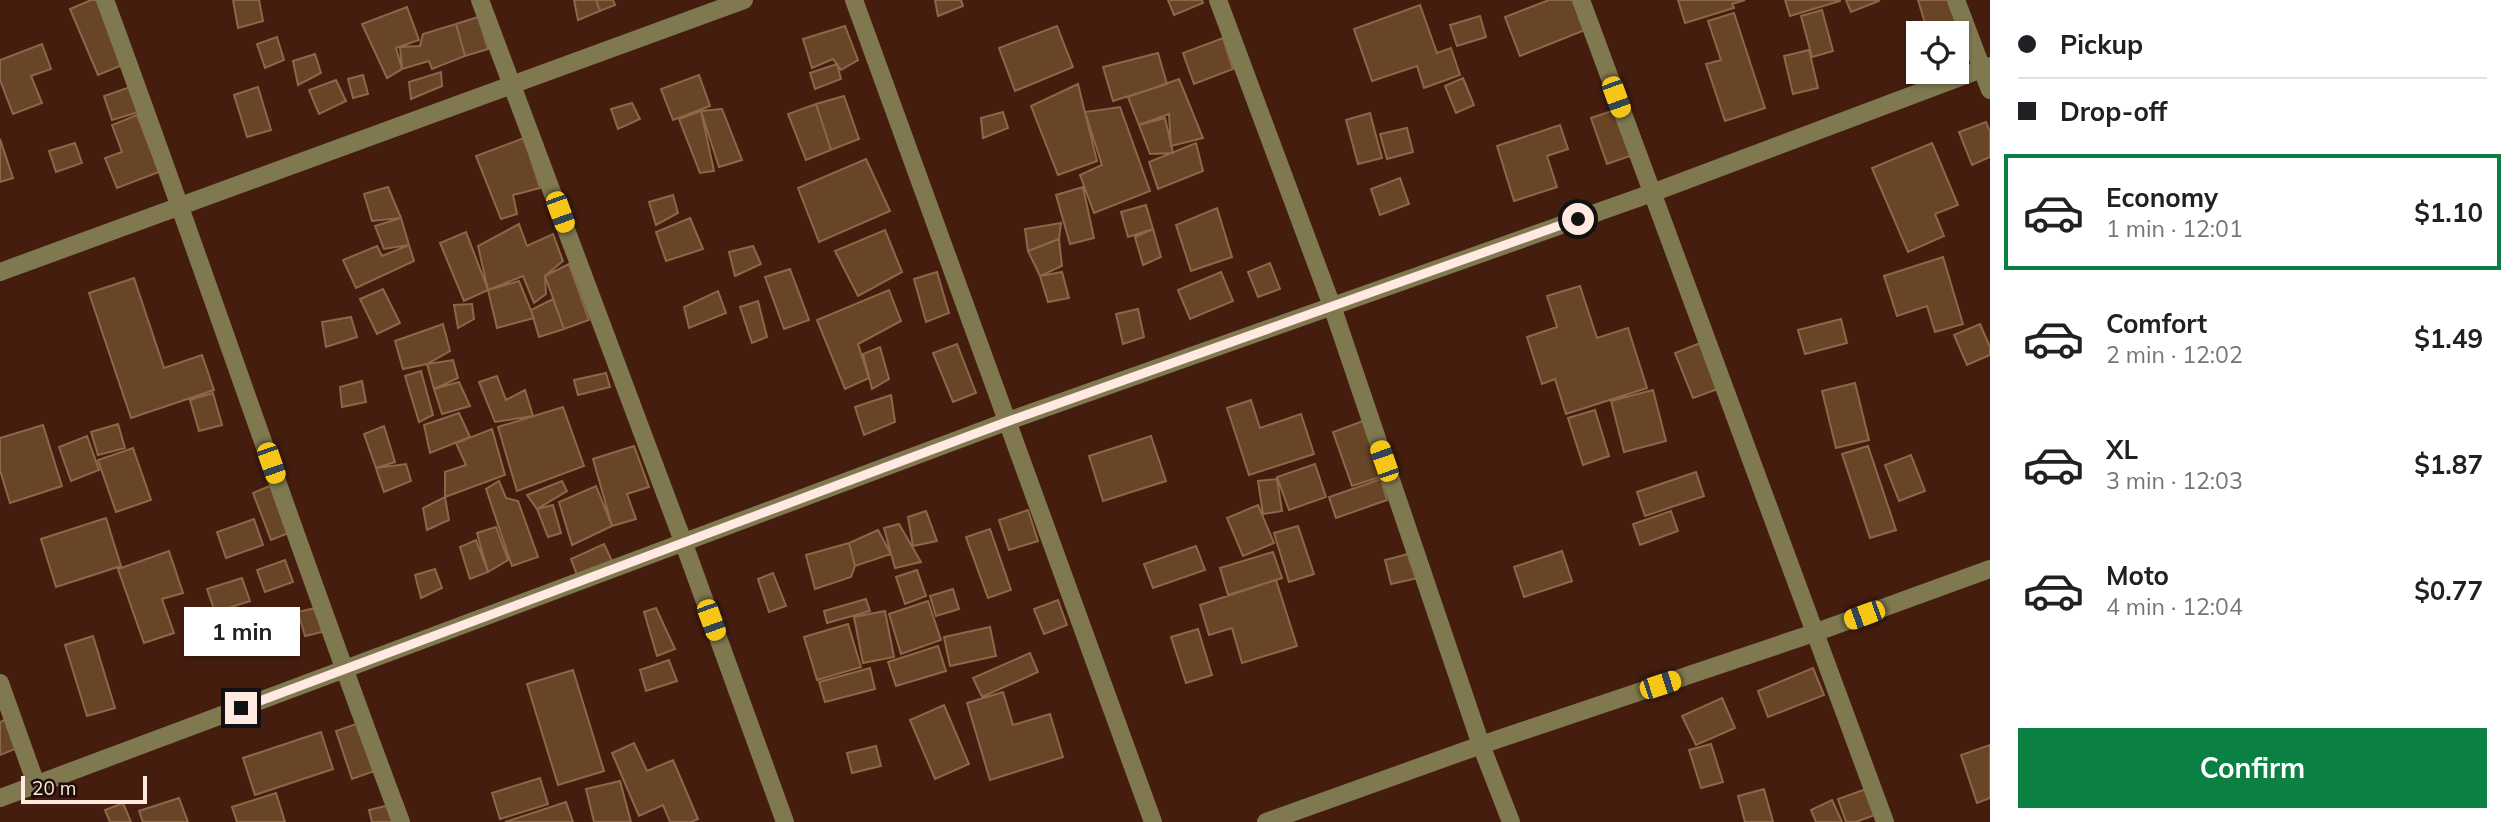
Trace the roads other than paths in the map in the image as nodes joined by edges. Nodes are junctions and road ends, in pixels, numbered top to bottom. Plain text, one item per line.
1 (105, 0) edge
2 (480, 0) edge
3 (744, 0) edge
4 (854, 0) edge
5 (1217, 0) edge
6 (1581, 0) edge
7 (1955, 0) edge
8 (1986, 67) edge
9 (513, 84) junction
10 (1990, 90) edge
11 (1652, 193) junction
12 (181, 205) junction
13 (0, 272) edge
14 (1332, 306) junction
15 (1009, 421) junction
16 (684, 544) junction
17 (1990, 569) edge
18 (1814, 634) junction
19 (343, 669) junction
20 (0, 684) edge
21 (1481, 745) junction
22 (36, 784) junction
23 (0, 798) edge
24 (401, 822) edge
25 (785, 822) edge
26 (1153, 822) edge
27 (1266, 822) edge
28 (1511, 822) edge
29 (1885, 822) edge

1 - 12 street
2 - 9 street
3 - 9 street
4 - 15 street
5 - 14 street
6 - 11 street
7 - 8 street
8 - 10 street
8 - 11 street
9 - 12 street
9 - 16 street
11 - 14 street
11 - 18 street
12 - 13 street
12 - 19 street
14 - 15 street
14 - 21 street
15 - 16 street
15 - 26 street
16 - 19 street
16 - 25 street
17 - 18 street
18 - 21 street
18 - 29 street
19 - 22 street
19 - 24 street
20 - 22 street
21 - 27 street
21 - 28 street
22 - 23 street

